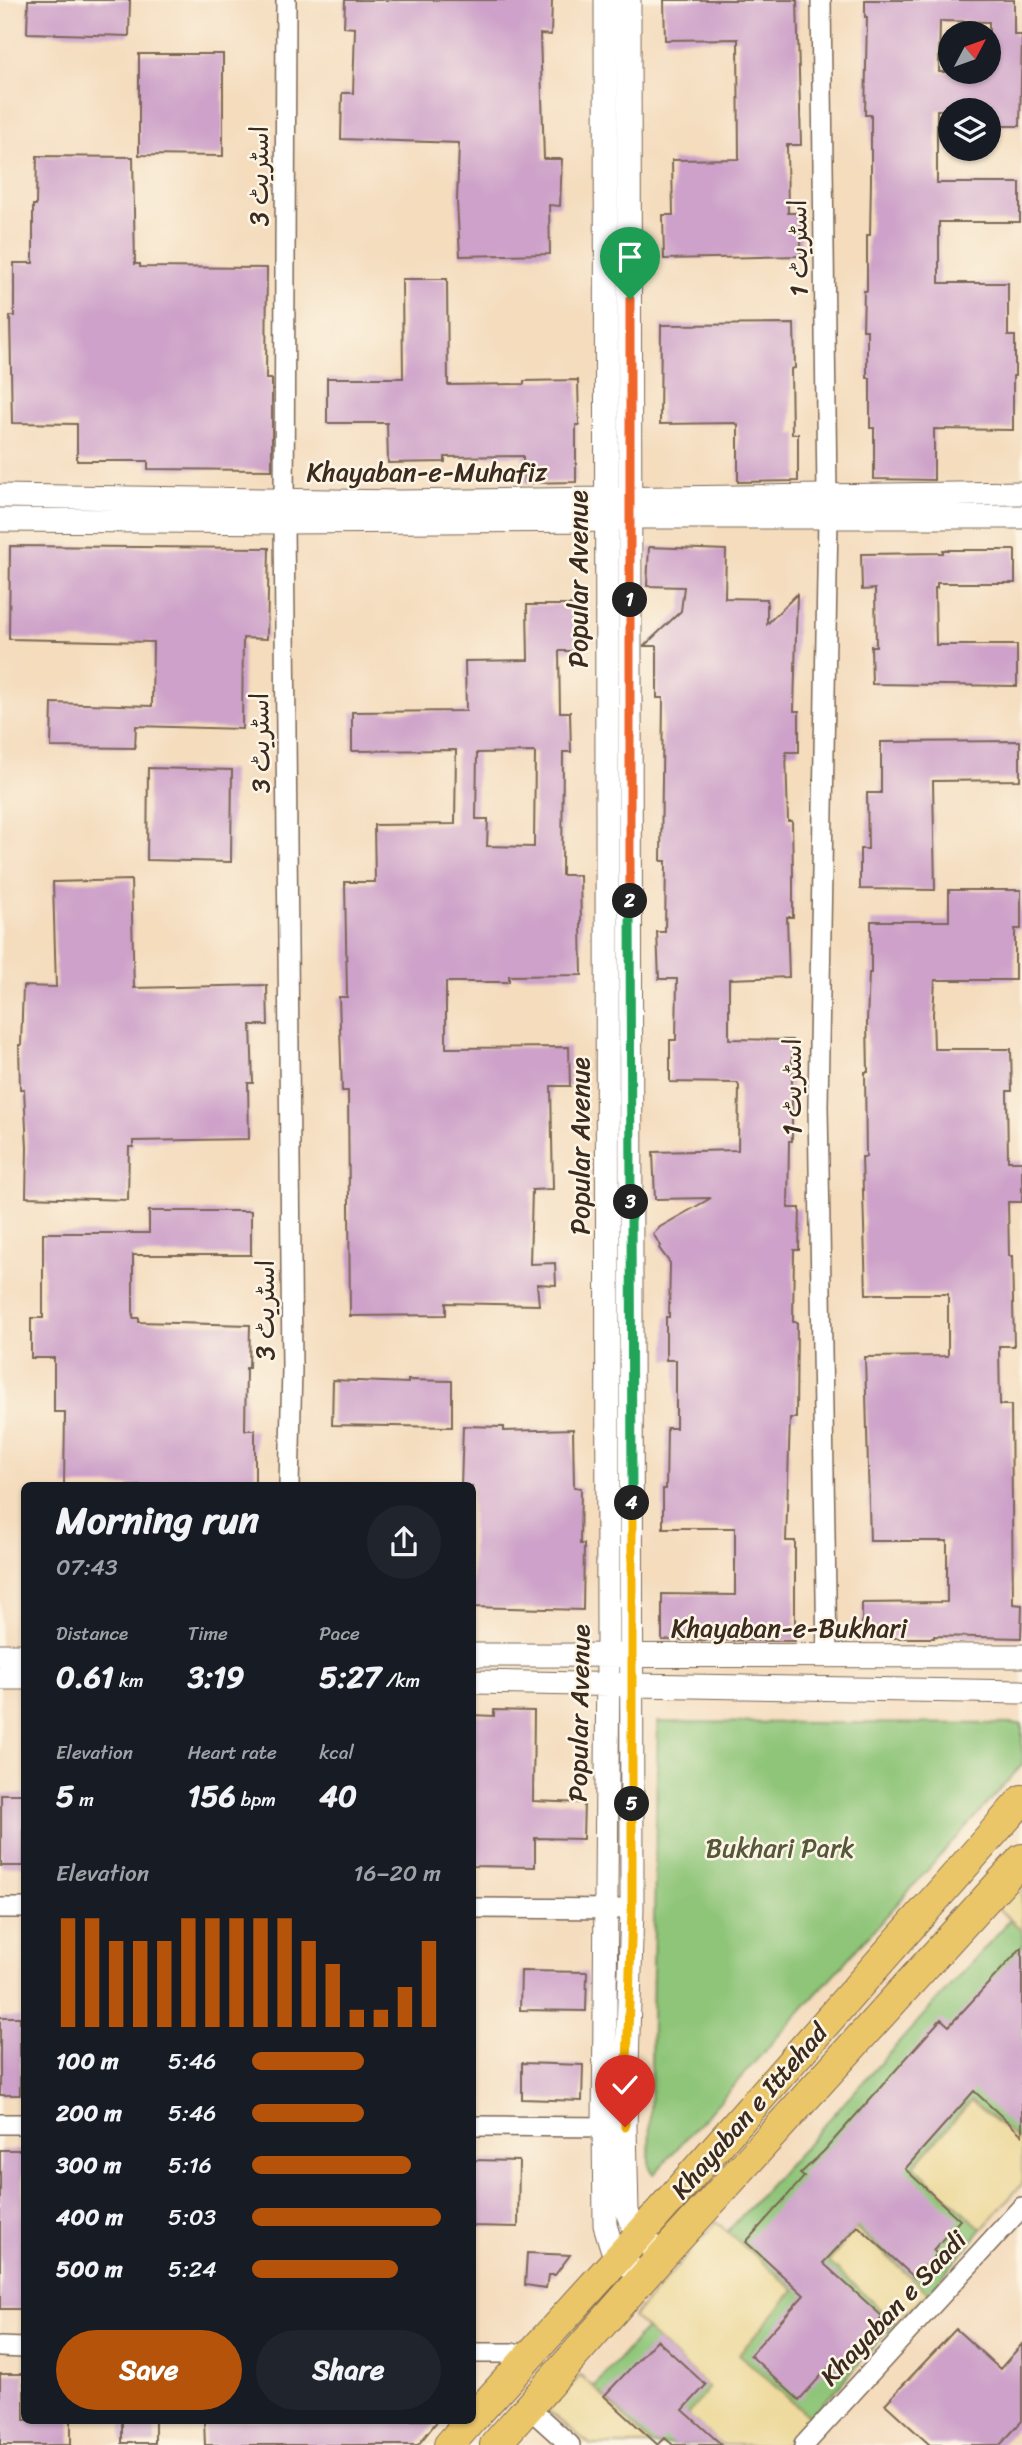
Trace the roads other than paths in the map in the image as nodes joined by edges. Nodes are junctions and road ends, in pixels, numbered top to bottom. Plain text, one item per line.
1 (286, 0) edge
2 (606, 0) edge
3 (629, 0) edge
4 (821, 0) edge
5 (1022, 493) edge
6 (0, 496) edge
7 (828, 506) junction
8 (630, 508) junction
9 (606, 509) junction
10 (284, 512) junction
11 (1022, 517) edge
12 (0, 520) edge
13 (289, 1482) edge
14 (0, 1655) edge
15 (21, 1655) edge
16 (476, 1655) edge
17 (608, 1656) junction
18 (633, 1656) junction
19 (1022, 1656) edge
20 (827, 1657) junction
21 (0, 1678) edge
22 (21, 1678) edge
23 (476, 1682) edge
24 (607, 1685) junction
25 (632, 1686) junction
26 (1022, 1692) edge
27 (1022, 1800) edge
28 (1022, 1859) edge
29 (0, 1908) edge
30 (21, 1908) edge
31 (476, 1908) edge
32 (604, 1908) junction
33 (632, 1909) junction
34 (0, 2124) edge
35 (21, 2124) edge
36 (476, 2126) edge
37 (614, 2127) junction
38 (1022, 2207) edge
39 (640, 2234) junction
40 (662, 2256) junction
41 (619, 2257) junction
42 (642, 2279) junction
43 (0, 2347) edge
44 (21, 2347) edge
45 (476, 2353) edge
46 (526, 2361) junction
47 (528, 2408) junction
48 (476, 2416) edge
49 (468, 2424) edge
50 (449, 2445) edge
51 (495, 2445) edge
52 (569, 2445) edge
53 (804, 2445) edge

1 - 10 street, اسٹریٹ 3
2 - 9 street, Popular Avenue
3 - 8 street, Popular Avenue
4 - 7 street, اسٹریٹ 1
5 - 7 street, Khayaban-e-Muhafiz
6 - 10 street, Khayaban-e-Muhafiz
7 - 8 street, Khayaban-e-Muhafiz
7 - 11 street
7 - 20 street, اسٹریٹ 1
8 - 9 street, Khayaban-e-Muhafiz
8 - 18 street, Popular Avenue
9 - 10 street, Khayaban-e-Muhafiz
9 - 17 street, Popular Avenue
10 - 12 street, Khayaban-e-Muhafiz
10 - 13 street, اسٹریٹ 3
14 - 15 street
16 - 17 street, Khayaban-e-Bukhari
17 - 18 street, Khayaban-e-Bukhari
17 - 24 street, Popular Avenue
18 - 20 street, Khayaban-e-Bukhari
18 - 25 street, Popular Avenue
19 - 20 street, Khayaban-e-Bukhari
21 - 22 street
23 - 24 street
24 - 25 street
24 - 32 street, Popular Avenue
25 - 26 street
25 - 33 street, Popular Avenue
27 - 39 main road, Khayaban e Ittehad
28 - 40 main road, Khayaban e Ittehad
29 - 30 street
31 - 32 street
32 - 33 street
32 - 37 street, Popular Avenue
33 - 37 street, Popular Avenue
34 - 35 street
36 - 37 street
37 - 39 street, Popular Avenue
37 - 41 street, Popular Avenue
38 - 53 street, Khayaban e Saadi
39 - 40 street, Popular Avenue
39 - 41 main road, Khayaban e Ittehad
40 - 42 main road, Khayaban e Ittehad
41 - 42 street, Popular Avenue
41 - 46 main road, Khayaban e Ittehad
42 - 47 main road, Khayaban e Ittehad
43 - 44 street
45 - 46 street
46 - 48 main road, Khayaban e Ittehad
47 - 51 main road, Khayaban e Ittehad
47 - 52 street
49 - 50 main road, Khayaban e Ittehad

